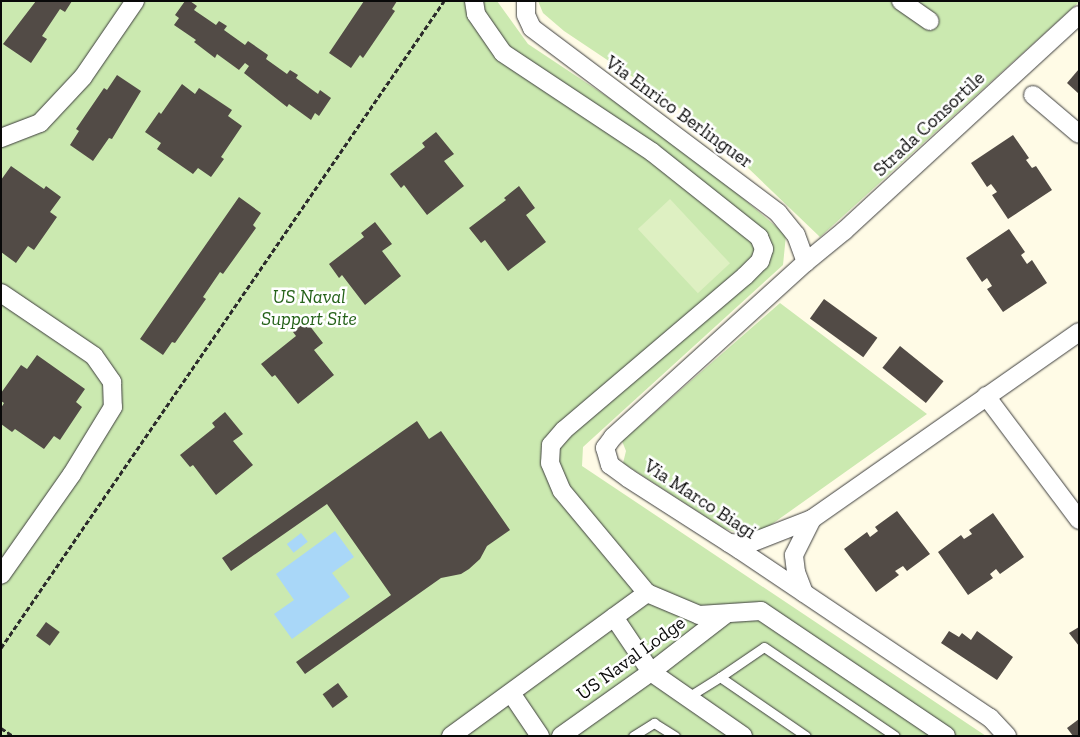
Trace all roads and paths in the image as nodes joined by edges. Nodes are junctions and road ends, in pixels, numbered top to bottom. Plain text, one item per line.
1 (135, 1) edge
2 (444, 1) edge
3 (474, 1) edge
4 (526, 1) edge
5 (901, 1) edge
6 (1079, 15) edge
7 (930, 21) dead end
8 (1033, 95) dead end
9 (1079, 134) edge
10 (1, 138) edge
11 (806, 262) junction
12 (1, 293) edge
13 (1079, 332) edge
14 (986, 396) junction
15 (812, 518) junction
16 (1079, 520) edge
17 (760, 540) junction
18 (729, 543) junction
19 (794, 555) junction
20 (764, 566) junction
21 (1, 575) edge
22 (647, 593) junction
23 (804, 593) junction
24 (726, 614) junction
25 (614, 618) junction
26 (1, 648) edge
27 (651, 672) junction
28 (720, 677) junction
29 (511, 693) junction
30 (688, 697) junction
31 (1, 728) edge
32 (13, 736) edge
33 (451, 736) edge
34 (540, 736) edge
35 (561, 736) edge
36 (633, 736) edge
37 (675, 736) edge
38 (743, 736) edge
39 (806, 736) edge
40 (895, 736) edge
41 (946, 736) edge
42 (1007, 736) edge

1 - 10 street
2 - 26 path
3 - 22 street
4 - 11 street, Via Enrico Berlinguer
5 - 7 street
6 - 11 street, Strada Consortile
8 - 9 street
11 - 18 street, Via Marco Biagi
12 - 21 street
13 - 14 street
14 - 15 street
14 - 16 street
15 - 17 street
15 - 19 street
17 - 18 street
17 - 20 street
18 - 20 street, Via Marco Biagi
19 - 20 street
19 - 23 street
20 - 23 street, Via Marco Biagi
22 - 24 street
22 - 25 street
23 - 42 street, Via Marco Biagi
24 - 27 street, US Naval Lodge
24 - 41 street
25 - 27 street
25 - 29 street
27 - 30 street
27 - 35 street, US Naval Lodge
28 - 30 lane
28 - 39 lane
28 - 40 lane
29 - 33 street
29 - 34 street
30 - 38 street
31 - 32 path
36 - 37 lane

